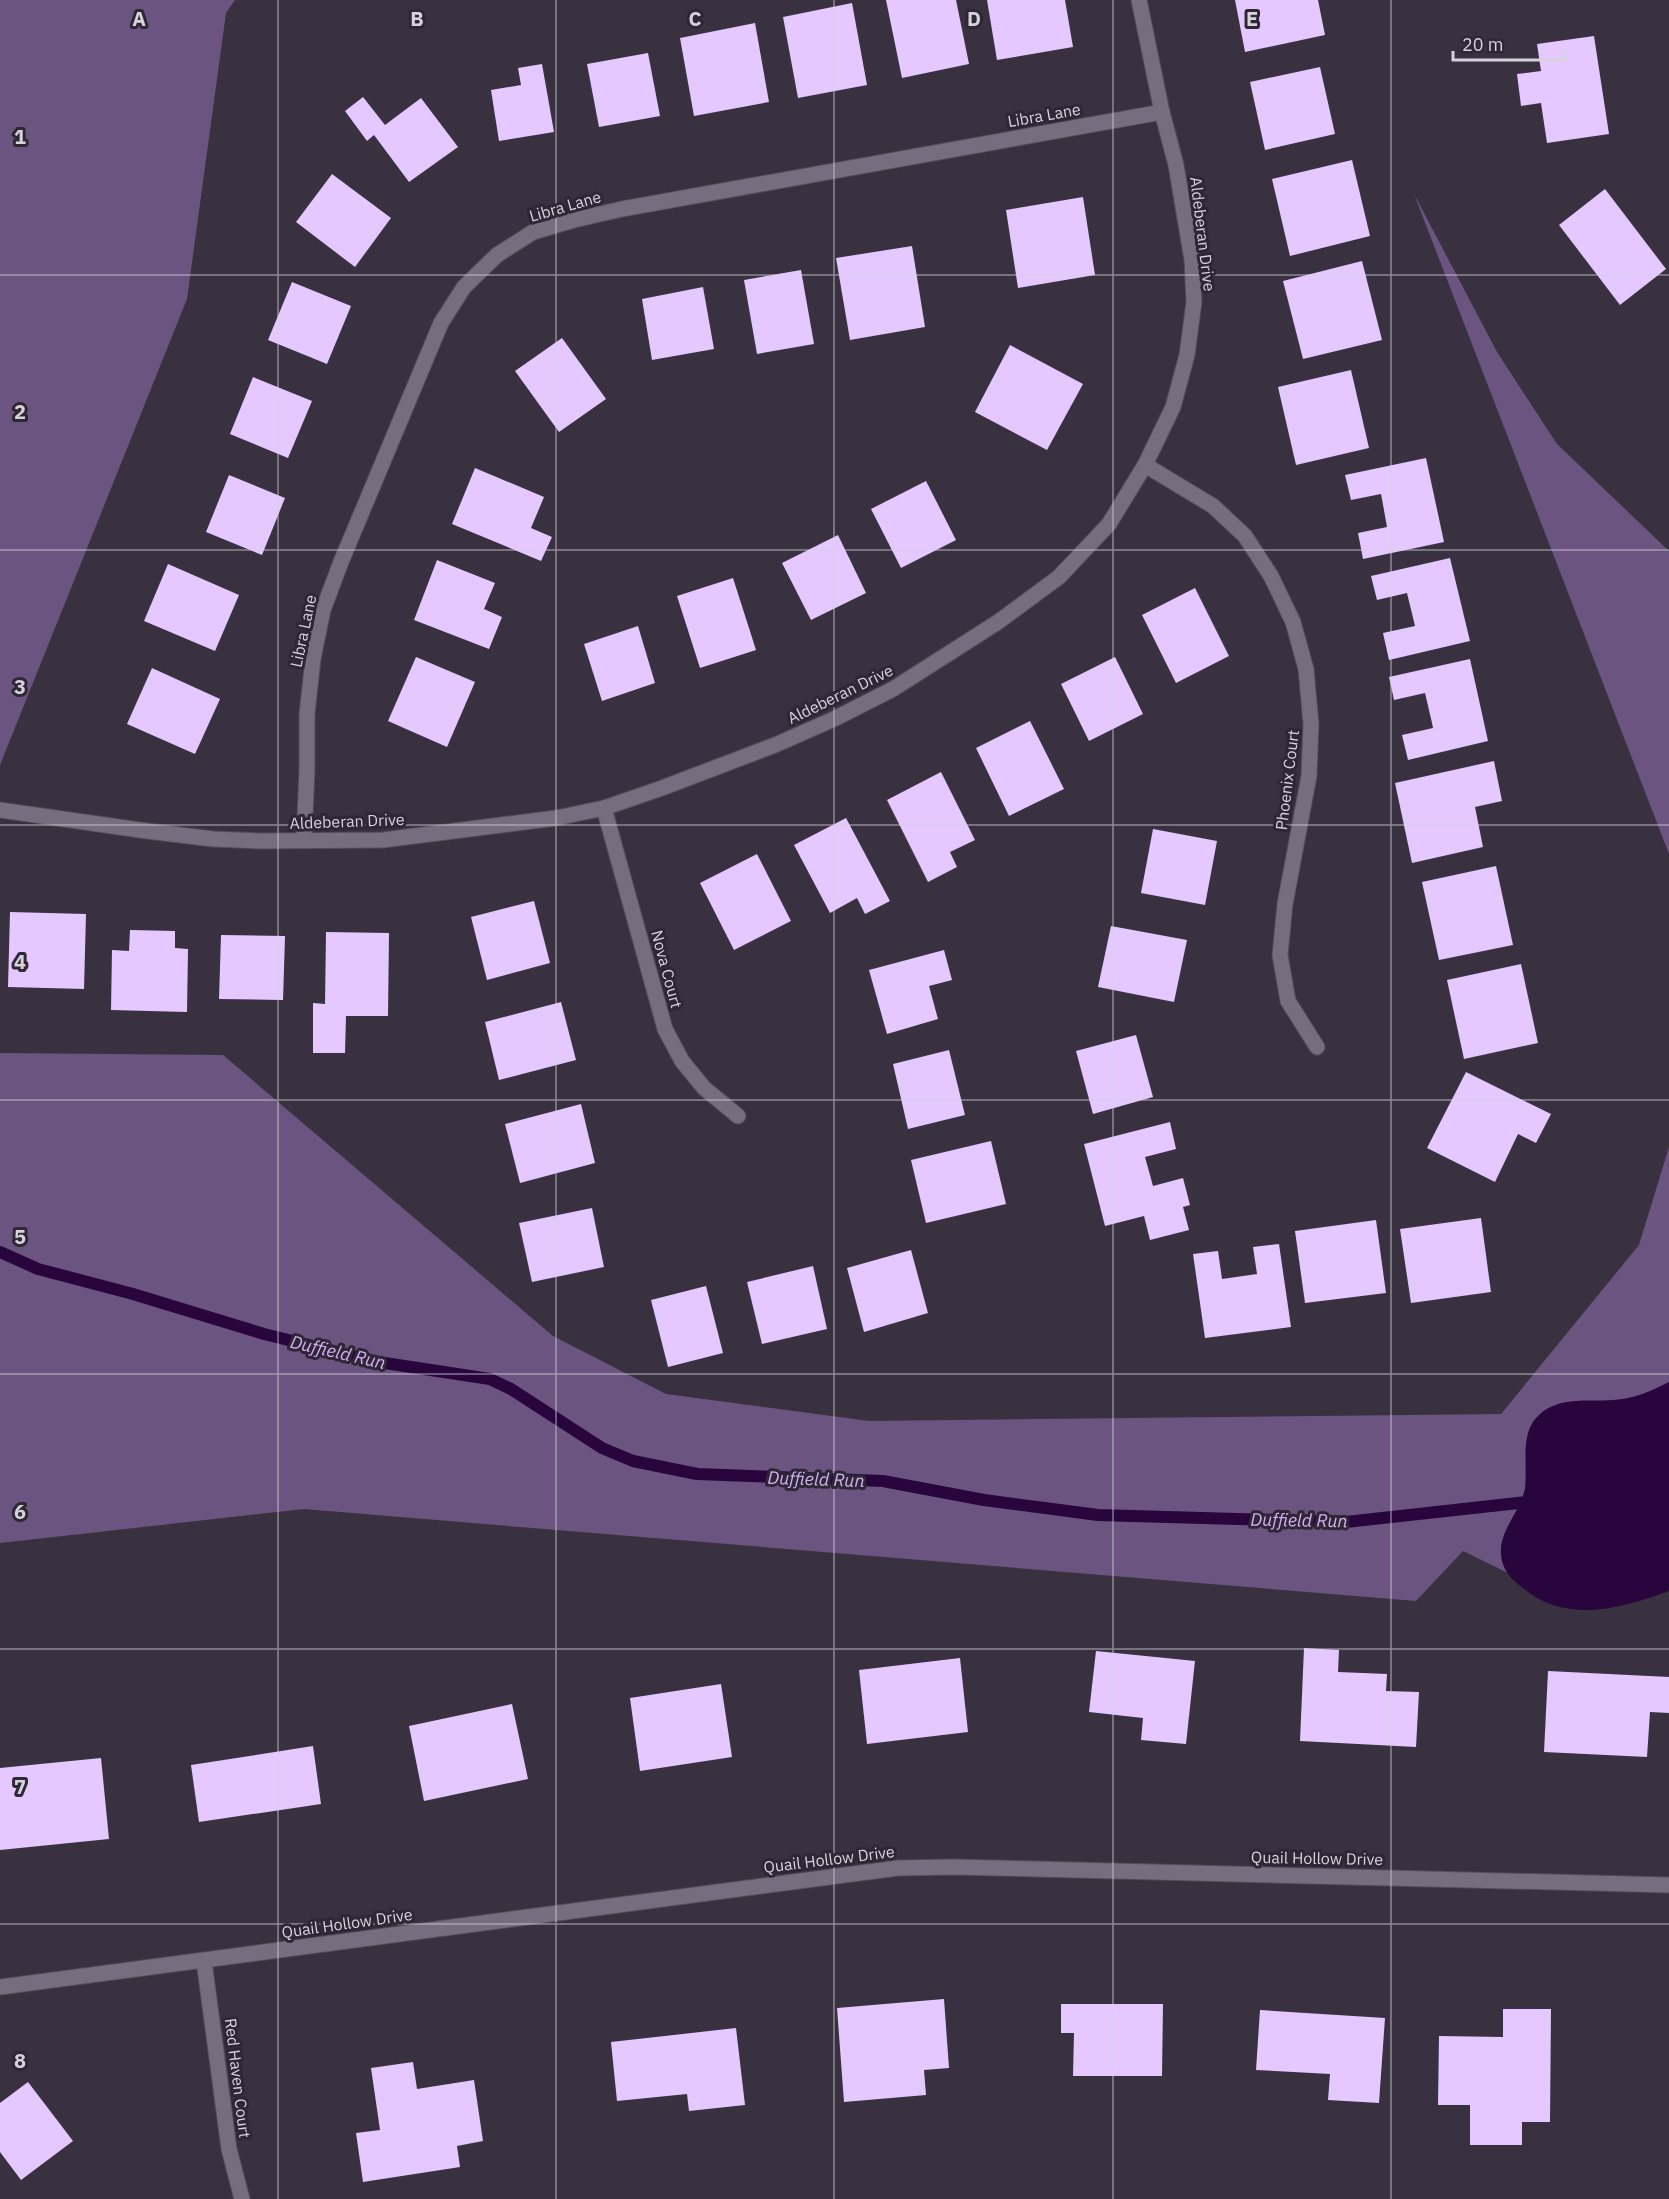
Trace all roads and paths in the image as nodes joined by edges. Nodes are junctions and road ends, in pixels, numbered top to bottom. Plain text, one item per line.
1 (1139, 0) edge
2 (1162, 112) junction
3 (1145, 465) junction
4 (604, 808) junction
5 (0, 810) edge
6 (304, 840) junction
7 (1317, 1047) dead end
8 (738, 1116) dead end
9 (1669, 1885) edge
10 (204, 1961) junction
11 (0, 1987) edge
12 (242, 2199) edge

1 - 2 street, Aldeberan Drive
2 - 3 street, Aldeberan Drive
2 - 6 street, Libra Lane
3 - 4 street, Aldeberan Drive
3 - 7 street, Phoenix Court
4 - 6 street, Aldeberan Drive
4 - 8 street, Nova Court
5 - 6 street, Aldeberan Drive
9 - 10 street, Quail Hollow Drive
10 - 11 street, Quail Hollow Drive
10 - 12 street, Red Haven Court

